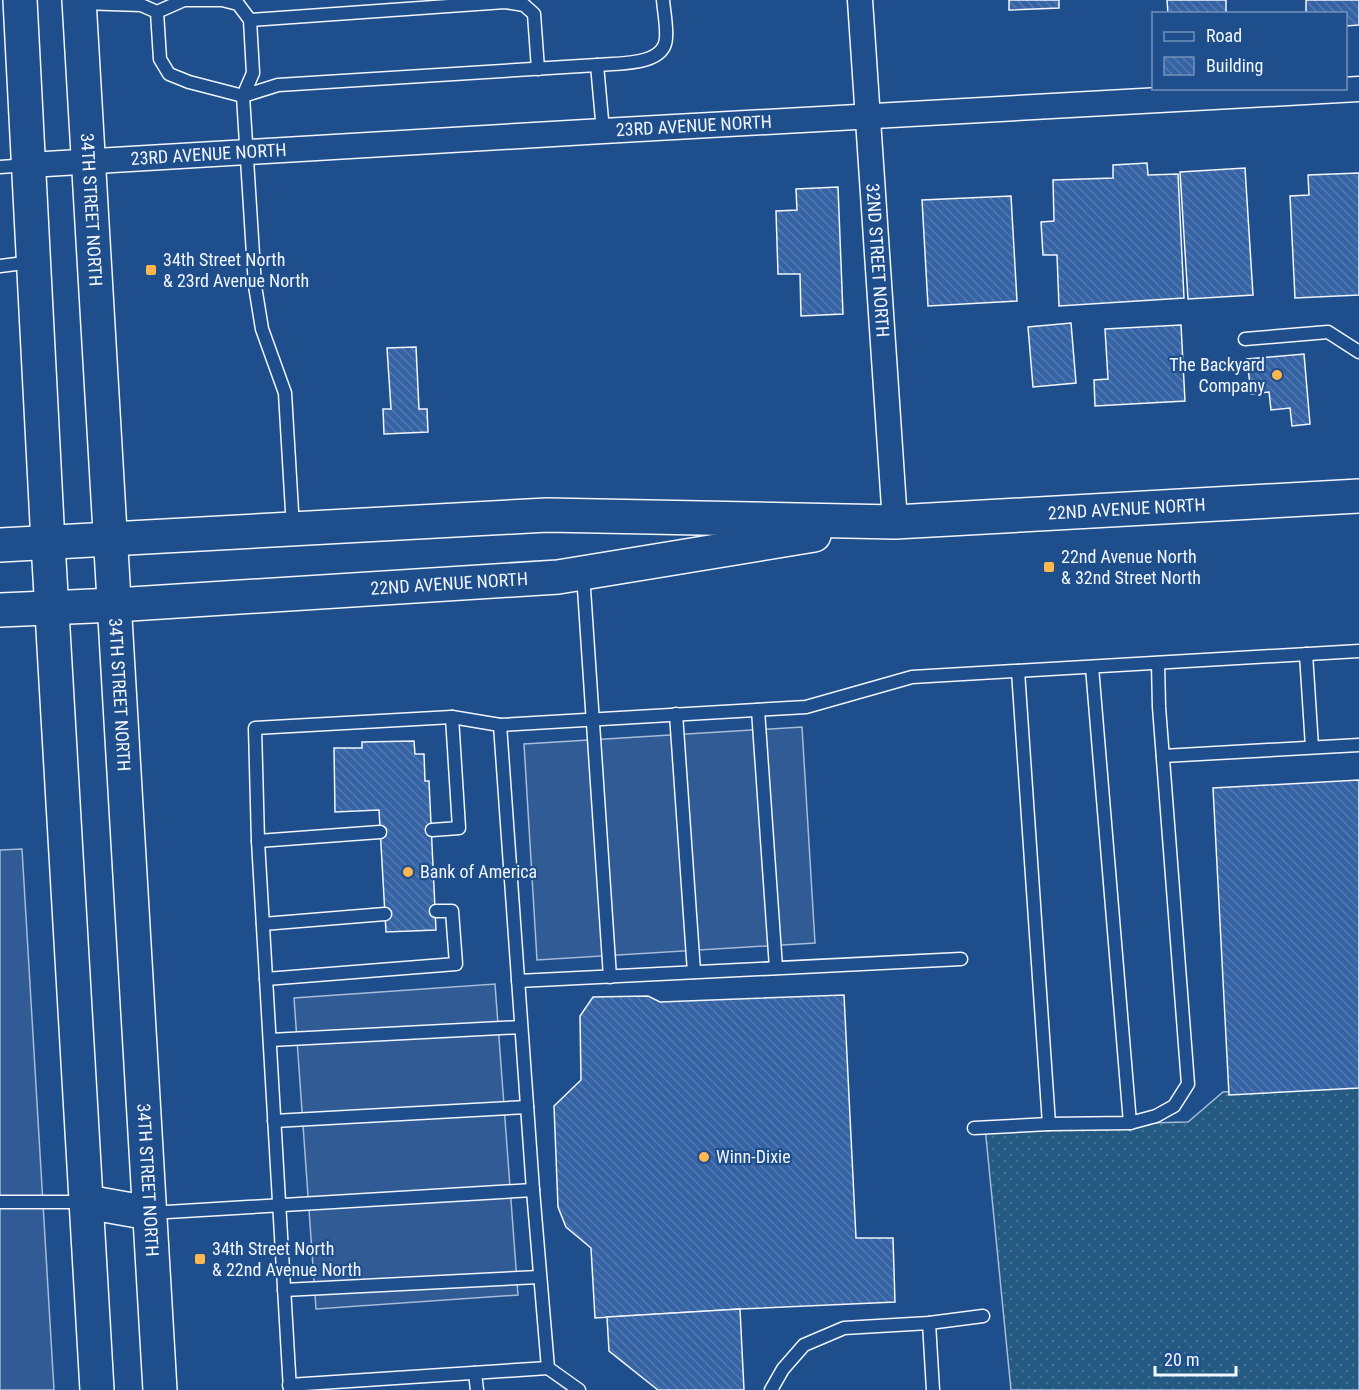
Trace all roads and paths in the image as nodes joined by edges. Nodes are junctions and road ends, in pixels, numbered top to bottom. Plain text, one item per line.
1 (20, 0) edge
2 (663, 0) edge
3 (860, 0) edge
4 (79, 2) edge
5 (157, 12) junction
6 (250, 20) junction
7 (597, 65) junction
8 (533, 70) junction
9 (1341, 90) edge
10 (243, 96) junction
11 (867, 117) junction
12 (603, 131) junction
13 (246, 153) junction
14 (88, 162) junction
15 (15, 166) edge
16 (34, 262) junction
17 (0, 266) edge
18 (1245, 339) dead end
19 (1359, 352) edge
20 (1359, 496) edge
21 (895, 522) junction
22 (293, 529) junction
23 (110, 540) junction
24 (48, 543) junction
25 (0, 545) edge
26 (583, 573) junction
27 (114, 605) junction
28 (53, 608) junction
29 (0, 610) edge
30 (1359, 651) edge
31 (1306, 654) junction
32 (1158, 663) junction
33 (1092, 667) junction
34 (1018, 671) junction
35 (758, 710) junction
36 (676, 714) junction
37 (452, 717) junction
38 (592, 720) junction
39 (500, 725) junction
40 (1359, 745) edge
41 (1312, 747) junction
42 (1163, 756) junction
43 (432, 830) dead end
44 (380, 832) dead end
45 (258, 841) junction
46 (436, 911) dead end
47 (385, 914) dead end
48 (263, 924) junction
49 (961, 959) dead end
50 (776, 968) junction
51 (694, 972) junction
52 (610, 977) junction
53 (267, 979) junction
54 (518, 981) junction
55 (521, 1027) junction
56 (270, 1040) junction
57 (527, 1107) junction
58 (274, 1121) junction
59 (1130, 1123) junction
60 (1049, 1124) junction
61 (974, 1128) dead end
62 (533, 1190) junction
63 (0, 1202) edge
64 (87, 1202) junction
65 (279, 1205) junction
66 (149, 1213) junction
67 (539, 1277) junction
68 (284, 1290) junction
69 (983, 1316) dead end
70 (929, 1323) junction
71 (548, 1368) junction
72 (475, 1373) junction
73 (290, 1388) edge
74 (97, 1390) edge
75 (159, 1390) edge
76 (477, 1390) edge
77 (579, 1390) edge
78 (771, 1390) edge
79 (933, 1390) edge

1 - 15 main road
2 - 7 lane
3 - 11 street, 32ND STREET NORTH
4 - 5 lane
4 - 14 main road, 34TH STREET NORTH
5 - 6 lane
5 - 10 lane
6 - 8 lane
6 - 10 lane
7 - 8 lane
7 - 12 lane
8 - 10 lane
9 - 11 street, 23RD AVENUE NORTH
10 - 13 lane
11 - 12 street, 23RD AVENUE NORTH
11 - 21 street, 32ND STREET NORTH
12 - 13 street, 23RD AVENUE NORTH
13 - 14 street, 23RD AVENUE NORTH
13 - 22 lane
14 - 15 street, 23RD AVENUE NORTH
14 - 23 main road, 34TH STREET NORTH
15 - 16 main road
16 - 17 lane
16 - 24 main road
18 - 19 lane
20 - 21 main road, 22ND AVENUE NORTH
21 - 22 main road, 22ND AVENUE NORTH
21 - 26 main road, 22ND AVENUE NORTH
22 - 23 main road, 22ND AVENUE NORTH
23 - 24 main road, 22ND AVENUE NORTH
23 - 27 main road, 34TH STREET NORTH
24 - 25 main road, 22ND AVENUE NORTH
24 - 28 main road
26 - 27 main road, 22ND AVENUE NORTH
26 - 38 lane
27 - 28 main road, 22ND AVENUE NORTH
27 - 66 main road, 34TH STREET NORTH
28 - 29 main road, 22ND AVENUE NORTH
28 - 64 main road
30 - 31 lane
31 - 32 lane
31 - 41 lane
32 - 33 lane
32 - 42 lane
33 - 34 lane
33 - 59 lane
34 - 35 lane
34 - 60 lane
35 - 36 lane
35 - 50 lane
36 - 38 lane
36 - 51 lane
37 - 39 lane
37 - 43 lane
37 - 45 lane
38 - 39 lane
38 - 52 lane
39 - 54 lane
40 - 41 lane
41 - 42 lane
42 - 59 lane
44 - 45 lane
45 - 48 lane
46 - 53 lane
47 - 48 lane
48 - 53 lane
49 - 50 lane
50 - 51 lane
51 - 52 lane
52 - 54 lane
53 - 56 lane
54 - 55 lane
55 - 56 lane
55 - 57 lane
56 - 58 lane
57 - 58 lane
57 - 62 lane
58 - 65 lane
59 - 60 lane
60 - 61 lane
62 - 65 lane
62 - 67 lane
63 - 64 lane
64 - 66 main road
64 - 74 main road
65 - 66 lane
65 - 68 lane
66 - 75 main road, 34TH STREET NORTH
67 - 68 lane
67 - 71 lane
68 - 73 lane
69 - 70 lane
70 - 78 lane
70 - 79 lane
71 - 72 lane
71 - 77 lane
72 - 73 lane
72 - 76 lane

